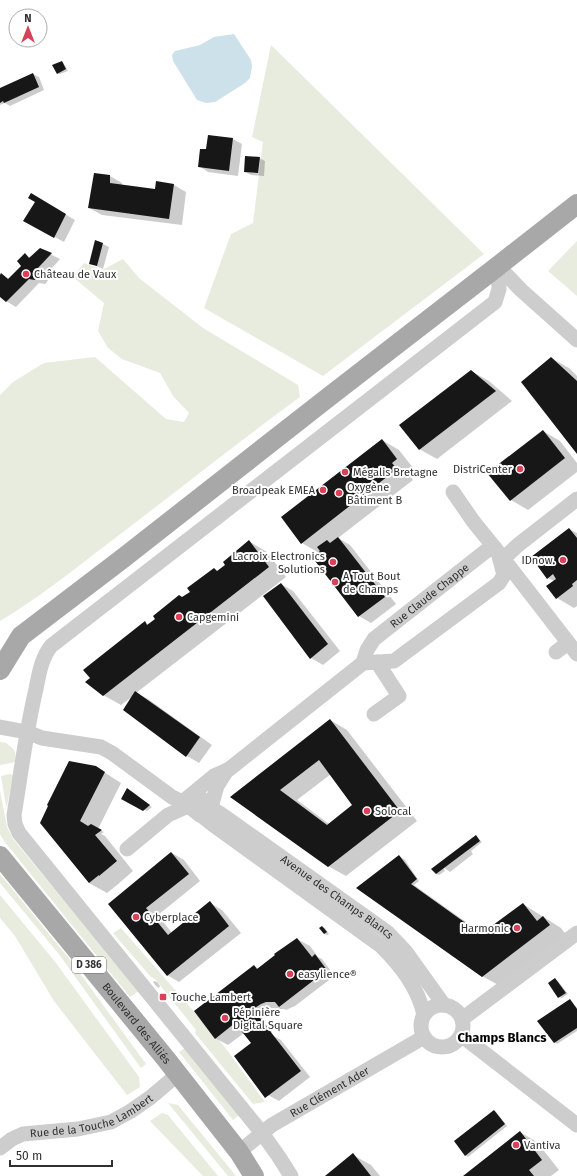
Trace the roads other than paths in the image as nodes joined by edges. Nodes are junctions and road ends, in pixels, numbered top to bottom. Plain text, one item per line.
1 (577, 204) edge
2 (498, 266) junction
3 (577, 340) edge
4 (453, 492) dead end
5 (577, 499) edge
6 (498, 554) junction
7 (21, 636) junction
8 (0, 642) edge
9 (567, 650) edge
10 (370, 663) junction
11 (0, 670) edge
12 (374, 714) dead end
13 (0, 727) edge
14 (28, 732) junction
15 (228, 770) junction
16 (189, 801) junction
17 (208, 811) junction
18 (127, 849) dead end
19 (0, 856) edge
20 (577, 933) edge
21 (444, 1005) junction
22 (424, 1015) junction
23 (462, 1019) junction
24 (461, 1035) junction
25 (424, 1037) junction
26 (178, 1074) junction
27 (577, 1125) edge
28 (262, 1133) junction
29 (0, 1148) edge
30 (239, 1152) junction
31 (254, 1176) edge
32 (291, 1176) edge

1 - 2 main road
2 - 3 street
2 - 7 main road
2 - 14 street
4 - 6 street
5 - 6 street, Rue Claude Chappe
6 - 9 street
6 - 10 street, Rue Claude Chappe
6 - 10 street
7 - 8 main road
7 - 11 main road
10 - 12 street
10 - 15 street, Rue Claude Chappe
13 - 14 street
14 - 16 street
14 - 28 street
15 - 16 street, Rue Claude Chappe
15 - 17 street, Rue Claude Chappe
16 - 17 street
16 - 18 street, Rue Claude Chappe
17 - 21 street, Avenue des Champs Blancs
17 - 22 street, Avenue des Champs Blancs
19 - 26 main road, Boulevard des Alliés / D 386
20 - 23 street
21 - 22 street
21 - 23 street
22 - 25 street
23 - 24 street
24 - 25 street
24 - 27 street
25 - 28 street, Rue Clément Ader
26 - 29 street, Rue de la Touche Lambert
26 - 30 main road, Boulevard des Alliés / D 386
28 - 30 street, Rue Clément Ader
28 - 32 street
30 - 31 main road, Boulevard des Alliés / D 386

